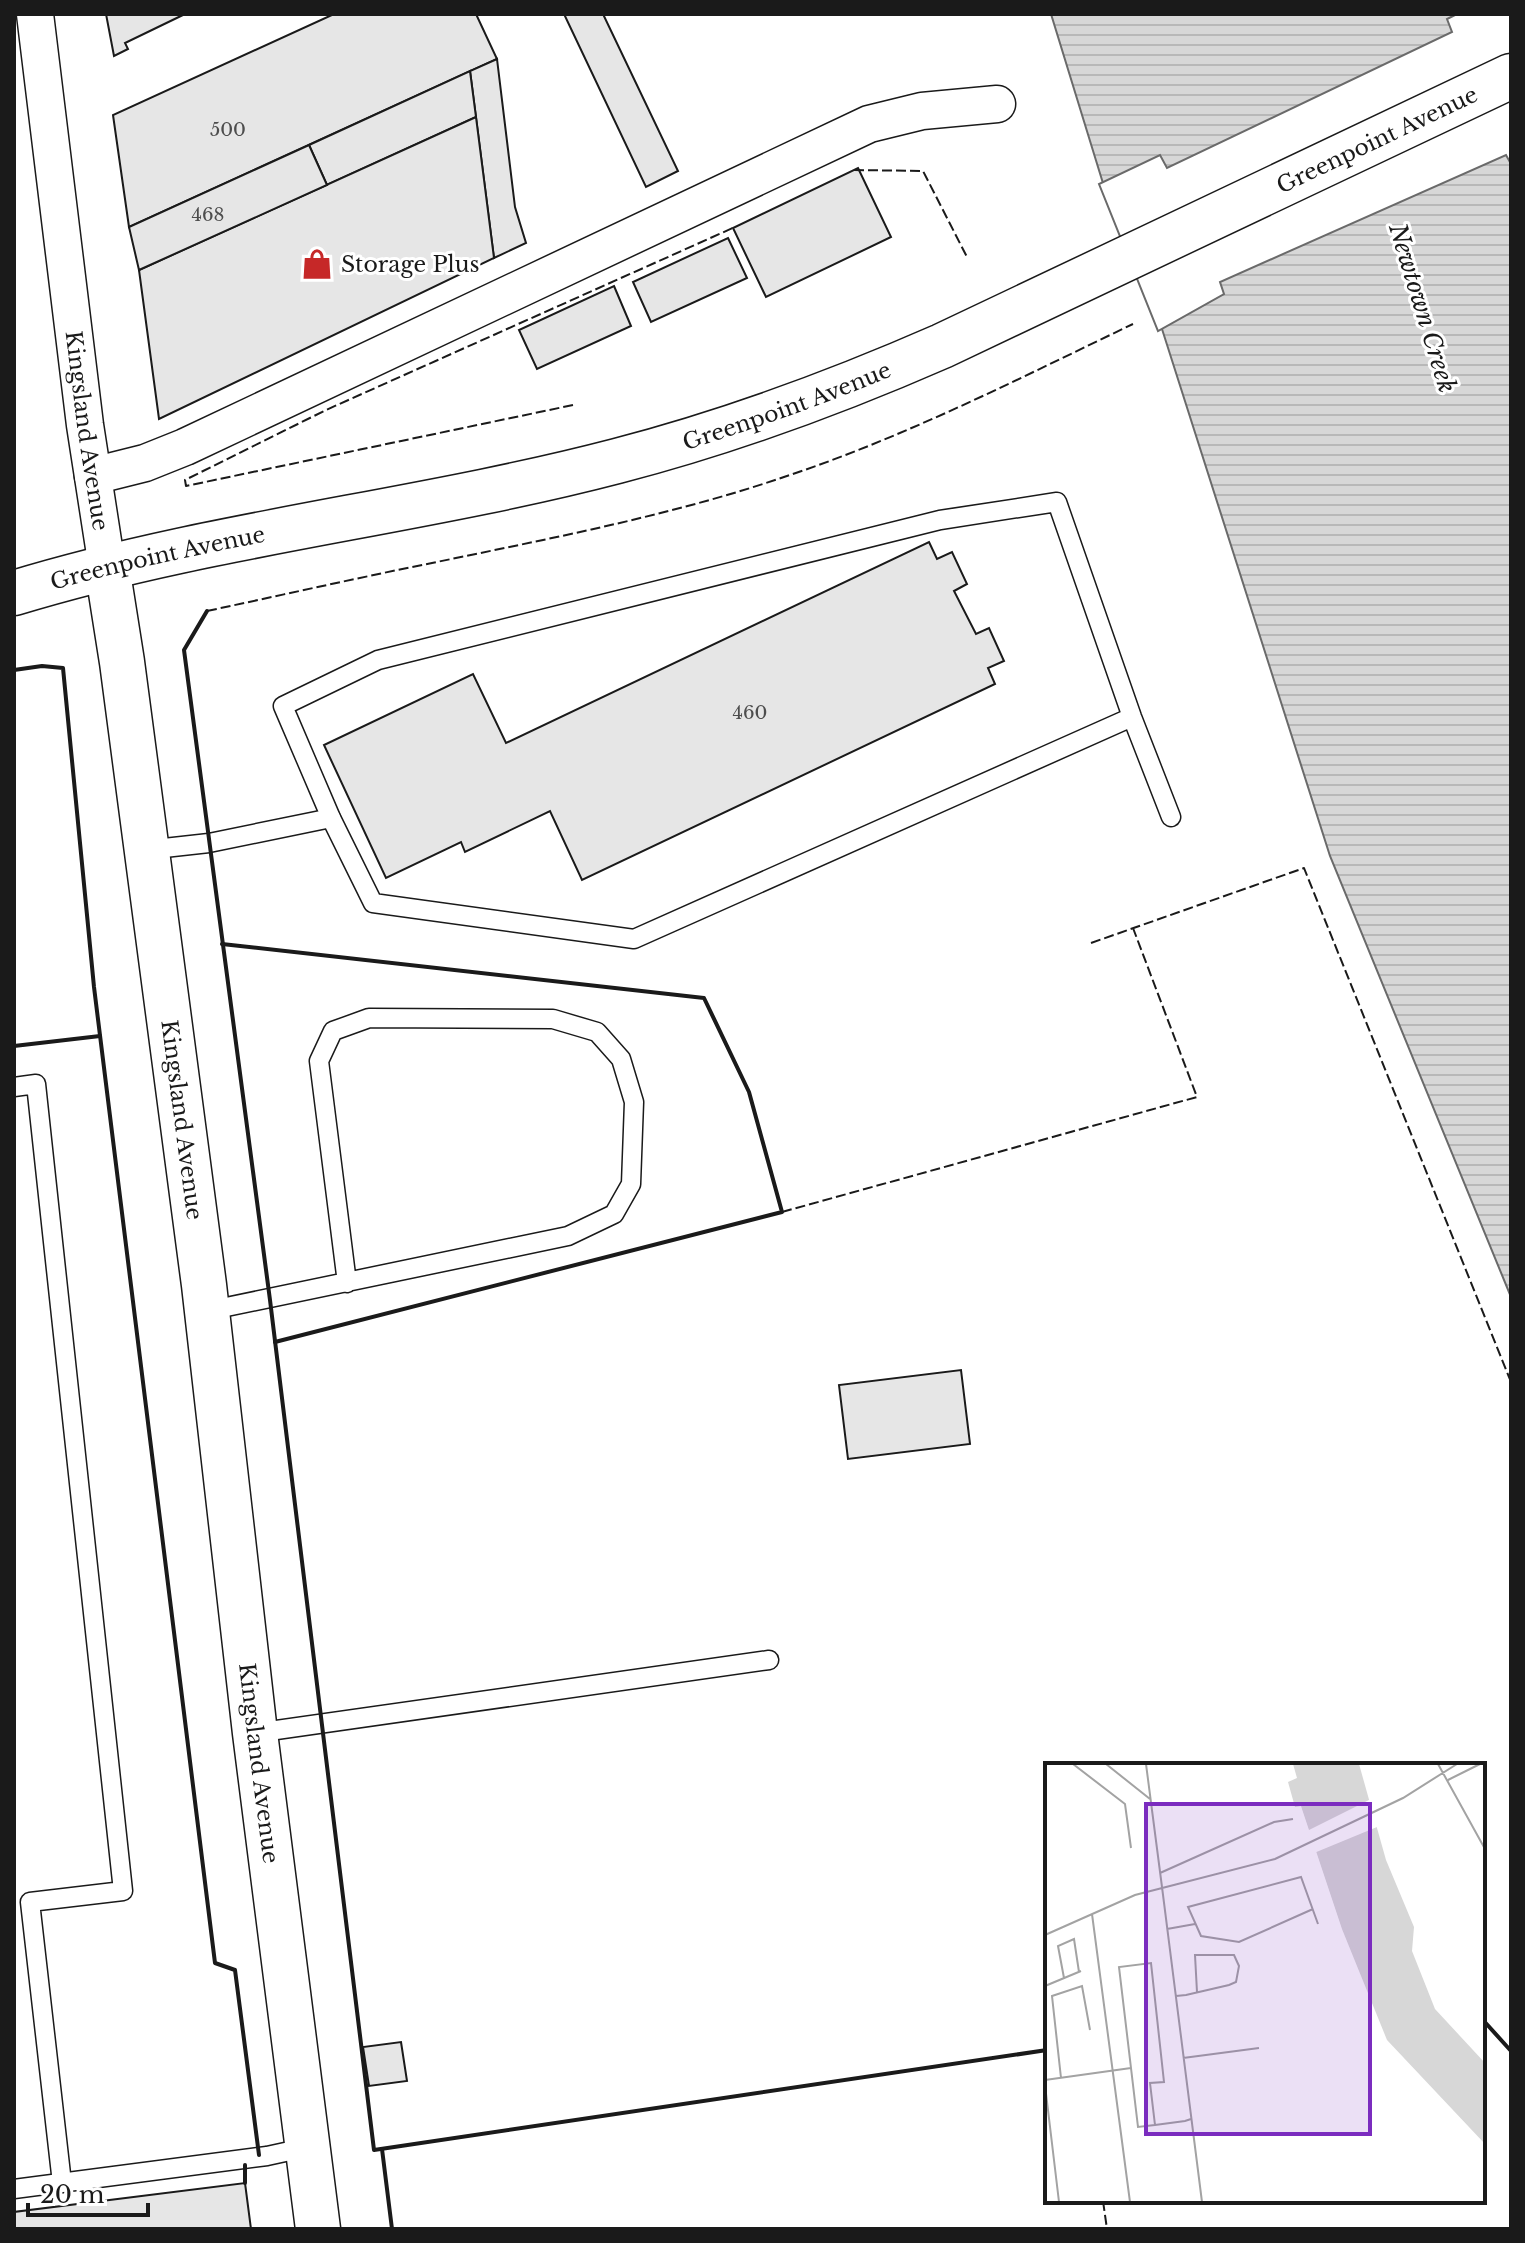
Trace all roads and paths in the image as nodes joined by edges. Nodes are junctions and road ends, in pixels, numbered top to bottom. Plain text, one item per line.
1 (35, 14) edge
2 (1511, 76) edge
3 (997, 104) dead end
4 (93, 476) junction
5 (107, 567) junction
6 (14, 593) edge
7 (1132, 717) junction
8 (1171, 817) dead end
9 (331, 818) junction
10 (146, 850) junction
11 (14, 1087) edge
12 (347, 1283) junction
13 (207, 1311) junction
14 (769, 1660) dead end
15 (255, 1733) junction
16 (308, 2147) junction
17 (62, 2183) junction
18 (14, 2189) edge
19 (318, 2229) edge

1 - 4 street, Kingsland Avenue
2 - 5 main road, Greenpoint Avenue
3 - 4 street
4 - 5 street, Kingsland Avenue
5 - 6 main road, Greenpoint Avenue
5 - 10 main road, Kingsland Avenue
7 - 8 lane
7 - 9 lane
7 - 9 lane
9 - 10 lane
10 - 13 main road, Kingsland Avenue
11 - 17 lane
12 - 12 lane
12 - 13 lane
13 - 15 main road, Kingsland Avenue
14 - 15 lane
15 - 16 main road, Kingsland Avenue
16 - 17 lane
16 - 19 main road, Kingsland Avenue
17 - 18 lane

